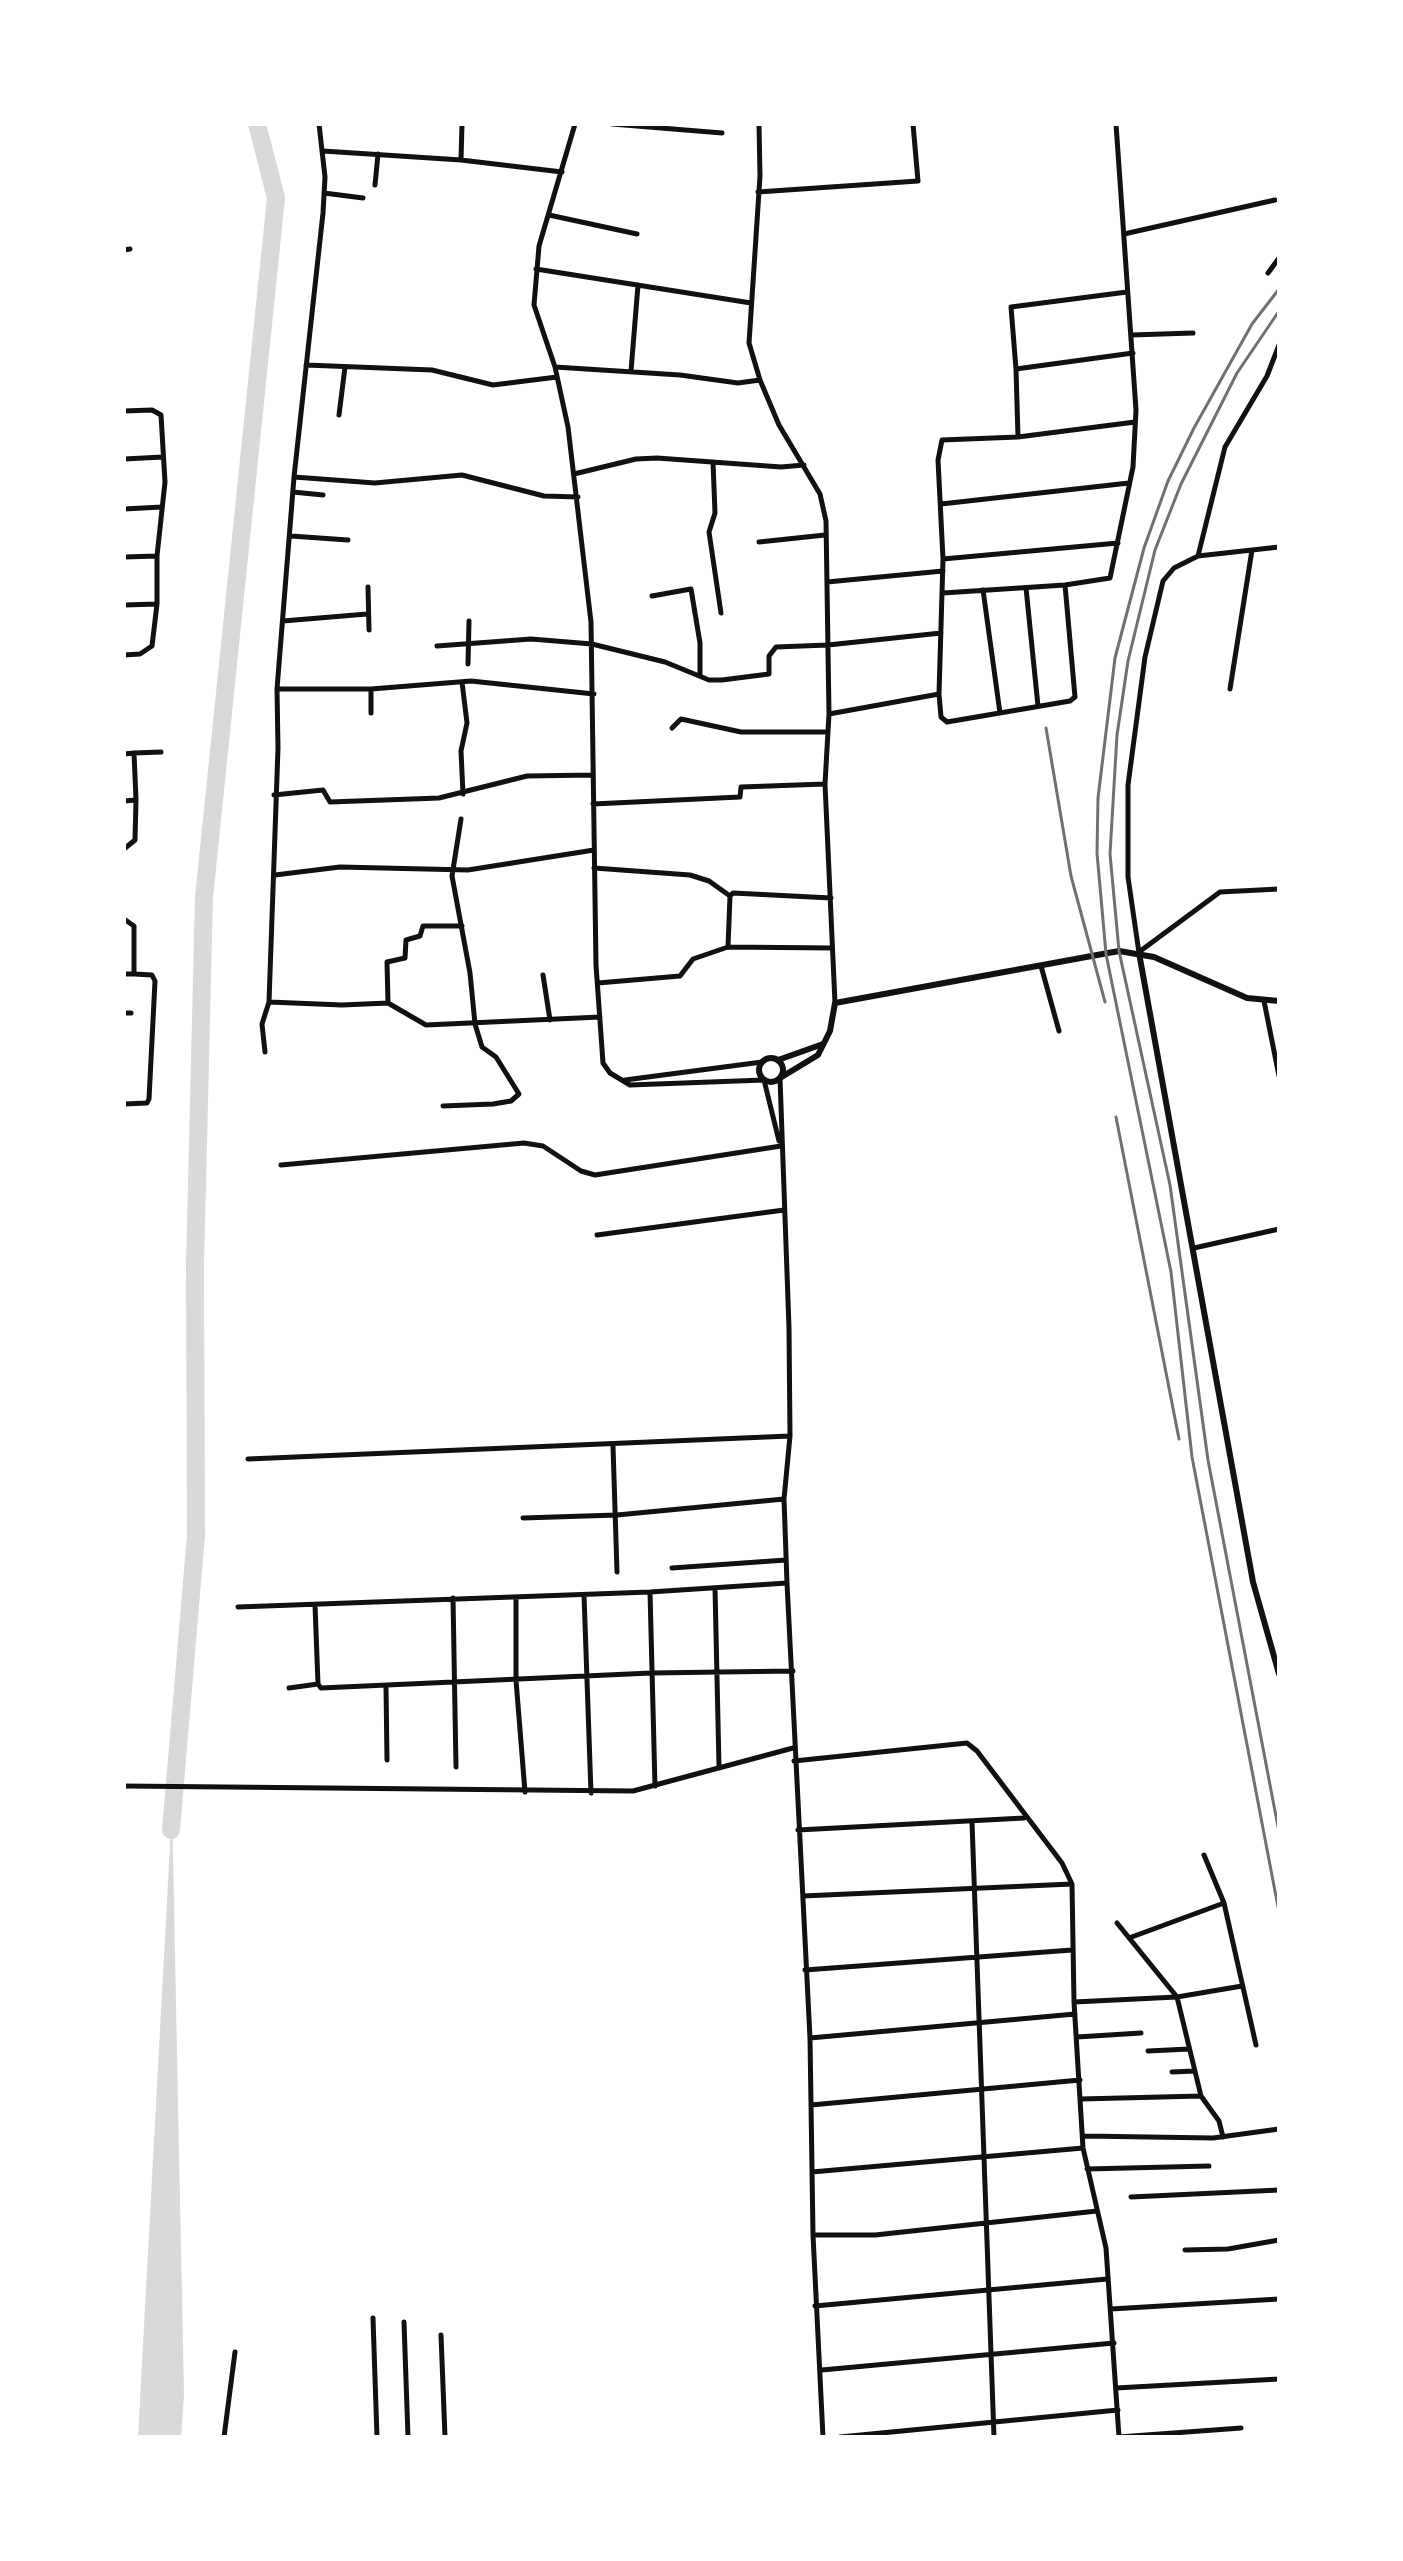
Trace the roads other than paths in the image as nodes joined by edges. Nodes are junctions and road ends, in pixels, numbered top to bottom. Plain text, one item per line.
1 (319, 124) edge
2 (462, 124) edge
3 (575, 124) edge
4 (612, 124) edge
5 (759, 124) edge
6 (913, 124) edge
7 (1116, 124) edge
8 (722, 133) dead end
9 (323, 151) junction
10 (378, 154) junction
11 (461, 160) junction
12 (562, 172) junction
13 (375, 185) dead end
14 (758, 192) junction
15 (324, 193) junction
16 (363, 198) dead end
17 (1275, 200) dead end
18 (549, 215) junction
19 (637, 234) dead end
20 (1124, 234) junction
21 (1279, 258) edge
22 (536, 269) junction
23 (1268, 273) dead end
24 (638, 285) junction
25 (1127, 292) junction
26 (751, 303) junction
27 (1193, 333) dead end
28 (1131, 335) junction
29 (1279, 345) edge
30 (1133, 353) junction
31 (306, 365) junction
32 (345, 367) junction
33 (555, 367) junction
34 (1016, 369) junction
35 (631, 371) junction
36 (557, 377) junction
37 (760, 380) junction
38 (124, 411) edge
39 (339, 415) dead end
40 (1135, 422) junction
41 (1018, 437) junction
42 (163, 457) junction
43 (124, 459) edge
44 (713, 462) junction
45 (804, 465) junction
46 (574, 474) junction
47 (294, 477) junction
48 (1129, 483) junction
49 (293, 492) junction
50 (323, 495) dead end
51 (578, 497) junction
52 (941, 504) junction
53 (162, 507) junction
54 (124, 509) edge
55 (825, 535) junction
56 (291, 536) junction
57 (348, 540) dead end
58 (759, 542) dead end
59 (1118, 543) junction
60 (1279, 547) edge
61 (1252, 550) junction
62 (157, 556) junction
63 (1198, 556) junction
64 (124, 557) edge
65 (943, 559) junction
66 (943, 571) junction
67 (827, 582) junction
68 (1065, 585) junction
69 (368, 587) dead end
70 (1026, 588) junction
71 (983, 590) junction
72 (943, 593) junction
73 (652, 596) dead end
74 (157, 604) junction
75 (124, 605) edge
76 (721, 613) dead end
77 (367, 614) junction
78 (283, 621) junction
79 (469, 621) dead end
80 (369, 630) dead end
81 (941, 633) junction
82 (468, 643) junction
83 (592, 644) junction
84 (828, 645) junction
85 (437, 646) dead end
86 (124, 655) edge
87 (468, 664) dead end
88 (700, 676) junction
89 (462, 682) junction
90 (277, 689) junction
91 (371, 689) junction
92 (1230, 689) dead end
93 (594, 694) junction
94 (939, 694) junction
95 (1038, 707) junction
96 (371, 713) dead end
97 (1000, 713) junction
98 (829, 714) junction
99 (672, 728) dead end
100 (826, 732) junction
101 (161, 752) dead end
102 (134, 753) junction
103 (124, 754) edge
104 (593, 775) junction
105 (825, 784) junction
106 (463, 794) junction
107 (274, 795) junction
108 (136, 800) junction
109 (124, 801) edge
110 (593, 804) junction
111 (461, 819) dead end
112 (124, 849) edge
113 (594, 850) junction
114 (594, 868) junction
115 (453, 870) junction
116 (275, 875) junction
117 (1279, 889) edge
118 (730, 896) junction
119 (831, 898) junction
120 (124, 919) edge
121 (462, 926) junction
122 (728, 947) junction
123 (832, 948) junction
124 (1139, 953) junction
125 (1041, 966) junction
126 (124, 974) edge
127 (134, 974) junction
128 (543, 975) dead end
129 (598, 983) junction
130 (1264, 1001) junction
131 (1279, 1001) edge
132 (269, 1002) junction
133 (388, 1003) junction
134 (835, 1003) junction
135 (600, 1017) junction
136 (550, 1020) junction
137 (475, 1024) junction
138 (1059, 1031) dead end
139 (823, 1044) junction
140 (265, 1052) dead end
141 (778, 1060) junction
142 (762, 1062) junction
143 (1279, 1076) edge
144 (780, 1078) junction
145 (764, 1080) junction
146 (624, 1081) junction
147 (124, 1104) edge
148 (443, 1106) dead end
149 (781, 1146) junction
150 (281, 1165) dead end
151 (784, 1210) junction
152 (1279, 1229) edge
153 (597, 1235) dead end
154 (1194, 1248) junction
155 (790, 1436) junction
156 (613, 1446) junction
157 (248, 1459) dead end
158 (784, 1499) junction
159 (617, 1515) junction
160 (523, 1518) dead end
161 (786, 1560) junction
162 (672, 1568) dead end
163 (617, 1572) dead end
164 (787, 1583) junction
165 (715, 1588) junction
166 (650, 1592) junction
167 (584, 1595) junction
168 (516, 1597) junction
169 (453, 1598) junction
170 (315, 1605) junction
171 (238, 1607) dead end
172 (793, 1671) junction
173 (651, 1673) junction
174 (716, 1673) junction
175 (1279, 1674) edge
176 (585, 1677) junction
177 (516, 1680) junction
178 (455, 1682) junction
179 (318, 1684) junction
180 (386, 1686) junction
181 (289, 1688) dead end
182 (793, 1748) junction
183 (387, 1760) dead end
184 (794, 1761) junction
185 (719, 1766) junction
186 (456, 1767) dead end
187 (124, 1786) edge
188 (655, 1786) junction
189 (525, 1792) junction
190 (591, 1793) junction
191 (1025, 1817) junction
192 (972, 1822) junction
193 (798, 1830) junction
194 (1204, 1855) dead end
195 (1072, 1884) junction
196 (973, 1890) junction
197 (803, 1896) junction
198 (1224, 1903) junction
199 (1117, 1923) dead end
200 (1129, 1938) junction
201 (1072, 1950) junction
202 (975, 1959) junction
203 (805, 1970) junction
204 (1242, 1986) junction
205 (1177, 1997) junction
206 (1074, 2002) junction
207 (1075, 2014) junction
208 (977, 2023) junction
209 (1141, 2033) dead end
210 (1077, 2037) junction
211 (810, 2038) junction
212 (1256, 2045) dead end
213 (1189, 2049) junction
214 (1148, 2051) dead end
215 (1194, 2071) junction
216 (1172, 2072) dead end
217 (1080, 2080) junction
218 (981, 2089) junction
219 (1201, 2096) junction
220 (1081, 2099) junction
221 (811, 2105) junction
222 (1279, 2129) edge
223 (1084, 2136) junction
224 (1223, 2137) junction
225 (1083, 2148) junction
226 (982, 2157) junction
227 (1209, 2166) dead end
228 (1087, 2169) junction
229 (812, 2172) junction
230 (1279, 2190) edge
231 (1131, 2197) dead end
232 (1097, 2211) junction
233 (985, 2223) junction
234 (813, 2235) junction
235 (1279, 2240) edge
236 (1185, 2250) dead end
237 (1107, 2279) junction
238 (988, 2289) junction
239 (1279, 2299) edge
240 (815, 2306) junction
241 (1111, 2309) junction
242 (373, 2318) dead end
243 (404, 2322) dead end
244 (441, 2335) dead end
245 (1114, 2343) junction
246 (235, 2352) dead end
247 (991, 2354) junction
248 (822, 2370) junction
249 (1279, 2379) edge
250 (1116, 2388) junction
251 (1118, 2410) junction
252 (993, 2420) junction
253 (1241, 2428) dead end
254 (224, 2437) edge
255 (377, 2437) edge
256 (408, 2437) edge
257 (445, 2437) edge
258 (823, 2437) edge
259 (840, 2437) edge
260 (994, 2437) edge

1 - 9 street
2 - 11 street
3 - 12 street
4 - 8 street
5 - 14 street
6 - 14 street
7 - 20 street
9 - 10 street
9 - 15 street
10 - 11 street
10 - 13 street
11 - 12 street
12 - 18 street
14 - 26 street
15 - 16 street
15 - 31 street
17 - 20 street
18 - 19 street
18 - 22 street
20 - 25 street
21 - 23 street
22 - 24 street
22 - 33 street
24 - 26 street
24 - 35 street
25 - 28 street
25 - 34 street
26 - 37 street
27 - 28 street
28 - 30 street
29 - 63 street
30 - 34 street
30 - 40 street
31 - 32 street
31 - 47 street
32 - 36 street
32 - 39 street
33 - 35 street
33 - 36 street
34 - 41 street
35 - 37 street
36 - 46 street
37 - 45 street
38 - 42 street
40 - 41 street
40 - 48 street
41 - 52 street
42 - 43 street
42 - 53 street
44 - 45 street
44 - 46 street
44 - 76 street
45 - 55 street
46 - 51 street
47 - 49 street
47 - 51 street
48 - 52 street
48 - 59 street
49 - 50 street
49 - 56 street
51 - 83 street
52 - 65 street
53 - 54 street
53 - 62 street
55 - 58 street
55 - 67 street
56 - 57 street
56 - 78 street
59 - 65 street
59 - 68 street
60 - 61 street
61 - 63 street
61 - 92 street
62 - 64 street
62 - 74 street
63 - 124 street
65 - 66 street
66 - 67 street
66 - 72 street
67 - 84 street
68 - 70 street
68 - 95 street
69 - 77 street
70 - 71 street
70 - 95 street
71 - 72 street
71 - 97 street
72 - 81 street
73 - 88 street
74 - 75 street
74 - 86 street
77 - 78 street
77 - 80 street
78 - 90 street
79 - 82 street
81 - 84 street
81 - 94 street
82 - 83 street
82 - 85 street
82 - 87 street
83 - 88 street
83 - 93 street
84 - 88 street
84 - 98 street
89 - 91 street
89 - 93 street
89 - 106 street
90 - 91 street
90 - 107 street
91 - 96 street
93 - 104 street
94 - 97 street
94 - 98 street
95 - 97 street
98 - 100 street
99 - 100 street
100 - 105 street
101 - 102 street
102 - 103 street
102 - 108 street
104 - 106 street
104 - 110 street
105 - 110 street
105 - 119 street
106 - 107 street
107 - 116 street
108 - 109 street
108 - 112 street
110 - 113 street
111 - 115 street
113 - 114 street
113 - 115 street
114 - 118 street
114 - 129 street
115 - 116 street
115 - 121 street
116 - 132 street
117 - 124 street
118 - 119 street
118 - 122 street
119 - 123 street
120 - 127 street
121 - 133 street
121 - 137 street
122 - 123 street
122 - 129 street
123 - 134 street
124 - 125 street
124 - 130 street
124 - 154 street
125 - 134 street
125 - 138 street
126 - 127 street
127 - 147 street
128 - 136 street
129 - 135 street
130 - 131 street
130 - 143 street
132 - 133 street
132 - 140 street
133 - 137 street
134 - 139 street
135 - 136 street
135 - 146 street
136 - 137 street
137 - 148 street
139 - 141 street
139 - 144 street
141 - 142 street
141 - 144 street
142 - 145 street
142 - 146 street
144 - 145 street
144 - 149 street
145 - 146 street
145 - 149 street
149 - 150 street
149 - 151 street
151 - 153 street
151 - 155 street
152 - 154 street
154 - 175 street
155 - 156 street
155 - 158 street
156 - 157 street
156 - 159 street
158 - 159 street
158 - 161 street
159 - 160 street
159 - 163 street
161 - 162 street
161 - 164 street
164 - 165 street
164 - 172 street
165 - 166 street
165 - 174 street
166 - 167 street
166 - 173 street
167 - 168 street
167 - 176 street
168 - 169 street
168 - 177 street
169 - 170 street
169 - 178 street
170 - 171 street
170 - 179 street
172 - 174 street
172 - 182 street
173 - 174 street
173 - 176 street
173 - 188 street
174 - 185 street
176 - 177 street
176 - 190 street
177 - 178 street
177 - 189 street
178 - 180 street
178 - 186 street
179 - 180 street
179 - 181 street
180 - 183 street
182 - 184 street
182 - 185 street
184 - 191 street
184 - 193 street
185 - 188 street
187 - 189 street
188 - 190 street
189 - 190 street
191 - 192 street
191 - 195 street
192 - 193 street
192 - 196 street
193 - 197 street
194 - 198 street
195 - 196 street
195 - 201 street
196 - 197 street
196 - 202 street
197 - 203 street
198 - 200 street
198 - 204 street
199 - 200 street
200 - 205 street
201 - 202 street
201 - 206 street
202 - 203 street
202 - 208 street
203 - 211 street
204 - 205 street
204 - 212 street
205 - 206 street
205 - 213 street
206 - 207 street
207 - 208 street
207 - 210 street
208 - 211 street
208 - 218 street
209 - 210 street
210 - 217 street
211 - 221 street
213 - 214 street
213 - 215 street
215 - 216 street
215 - 219 street
217 - 218 street
217 - 220 street
218 - 221 street
218 - 226 street
219 - 220 street
219 - 224 street
220 - 223 street
221 - 229 street
222 - 224 street
223 - 224 street
223 - 225 street
225 - 226 street
225 - 228 street
226 - 229 street
226 - 233 street
227 - 228 street
228 - 232 street
229 - 234 street
230 - 231 street
232 - 233 street
232 - 237 street
233 - 234 street
233 - 238 street
234 - 240 street
235 - 236 street
237 - 238 street
237 - 241 street
238 - 240 street
238 - 247 street
239 - 241 street
240 - 248 street
241 - 245 street
242 - 255 street
243 - 256 street
244 - 257 street
245 - 247 street
245 - 250 street
246 - 254 street
247 - 248 street
247 - 252 street
248 - 258 street
249 - 250 street
250 - 251 street
251 - 252 street
251 - 253 street
252 - 259 street
252 - 260 street

